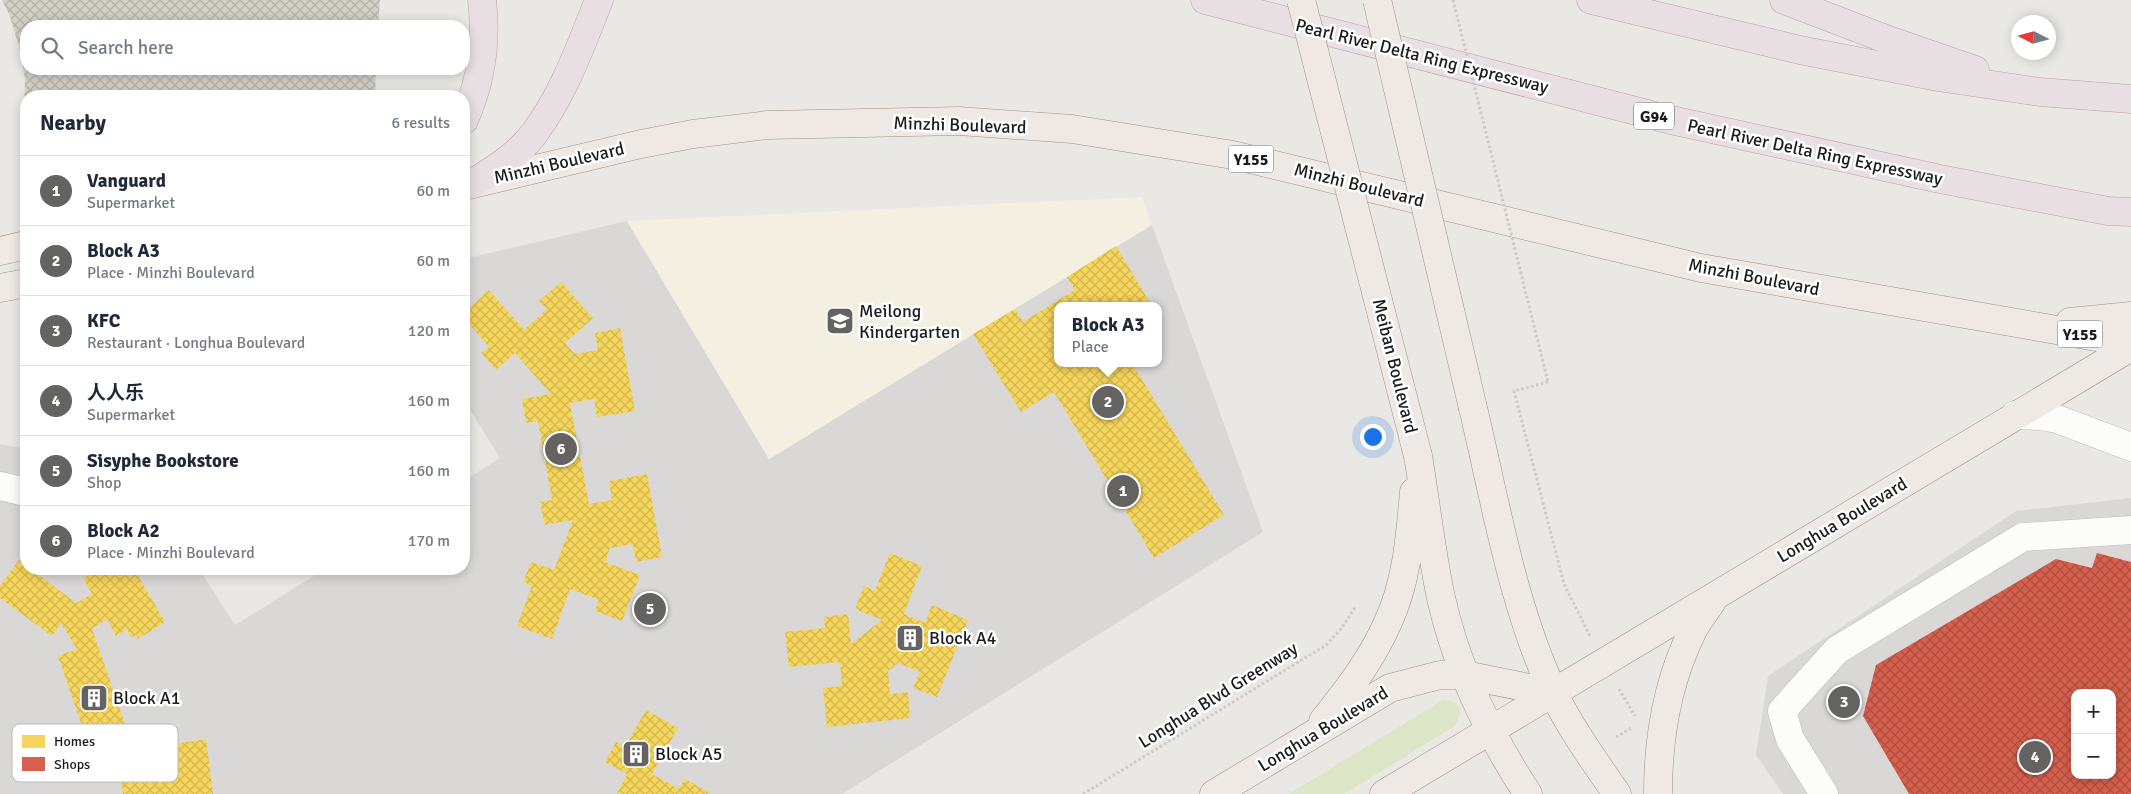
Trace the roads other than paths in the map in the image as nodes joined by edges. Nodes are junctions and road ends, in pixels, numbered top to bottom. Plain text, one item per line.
1 (482, 0) edge
2 (599, 0) edge
3 (1206, 0) edge
4 (1301, 0) edge
5 (1377, 0) edge
6 (1591, 0) edge
7 (1762, 0) edge
8 (1792, 3) edge
9 (2040, 92) junction
10 (2131, 98) edge
11 (470, 106) edge
12 (470, 183) edge
13 (470, 184) edge
14 (2120, 211) edge
15 (20, 246) edge
16 (0, 251) edge
17 (20, 284) edge
18 (0, 288) edge
19 (2131, 316) edge
20 (2028, 325) junction
21 (2131, 345) edge
22 (2016, 415) junction
23 (2131, 447) edge
24 (1418, 456) junction
25 (0, 486) edge
26 (20, 491) edge
27 (2131, 530) edge
28 (1714, 598) junction
29 (1465, 675) junction
30 (1554, 693) junction
31 (1490, 730) junction
32 (1312, 735) junction
33 (1214, 794) edge
34 (1384, 794) edge
35 (1528, 794) edge
36 (1617, 794) edge
37 (1658, 794) edge
38 (1824, 794) edge

1 - 11 highway
2 - 12 highway
3 - 14 highway, Pearl River Delta Ring Expressway / G94
4 - 24 main road, Meiban Boulevard, bridge
5 - 30 main road, bridge
6 - 9 highway
7 - 8 highway
8 - 9 highway
9 - 10 highway
13 - 20 main road, Minzhi Boulevard / Y155
15 - 16 main road
17 - 18 main road
19 - 20 main road
20 - 21 main road, Minzhi Boulevard / Y155
21 - 22 main road, Longhua Boulevard
22 - 23 street
22 - 28 main road, Longhua Boulevard
24 - 29 main road, Meiban Boulevard
24 - 32 main road
25 - 26 street
27 - 38 street
28 - 30 main road, Longhua Boulevard
28 - 37 main road
29 - 30 main road, Longhua Boulevard
29 - 31 main road, Meiban Boulevard
29 - 32 main road, Longhua Boulevard
30 - 31 main road, Longhua Boulevard
30 - 36 main road
31 - 34 main road, Longhua Boulevard
31 - 35 main road, Meiban Boulevard
32 - 33 main road, Longhua Boulevard

